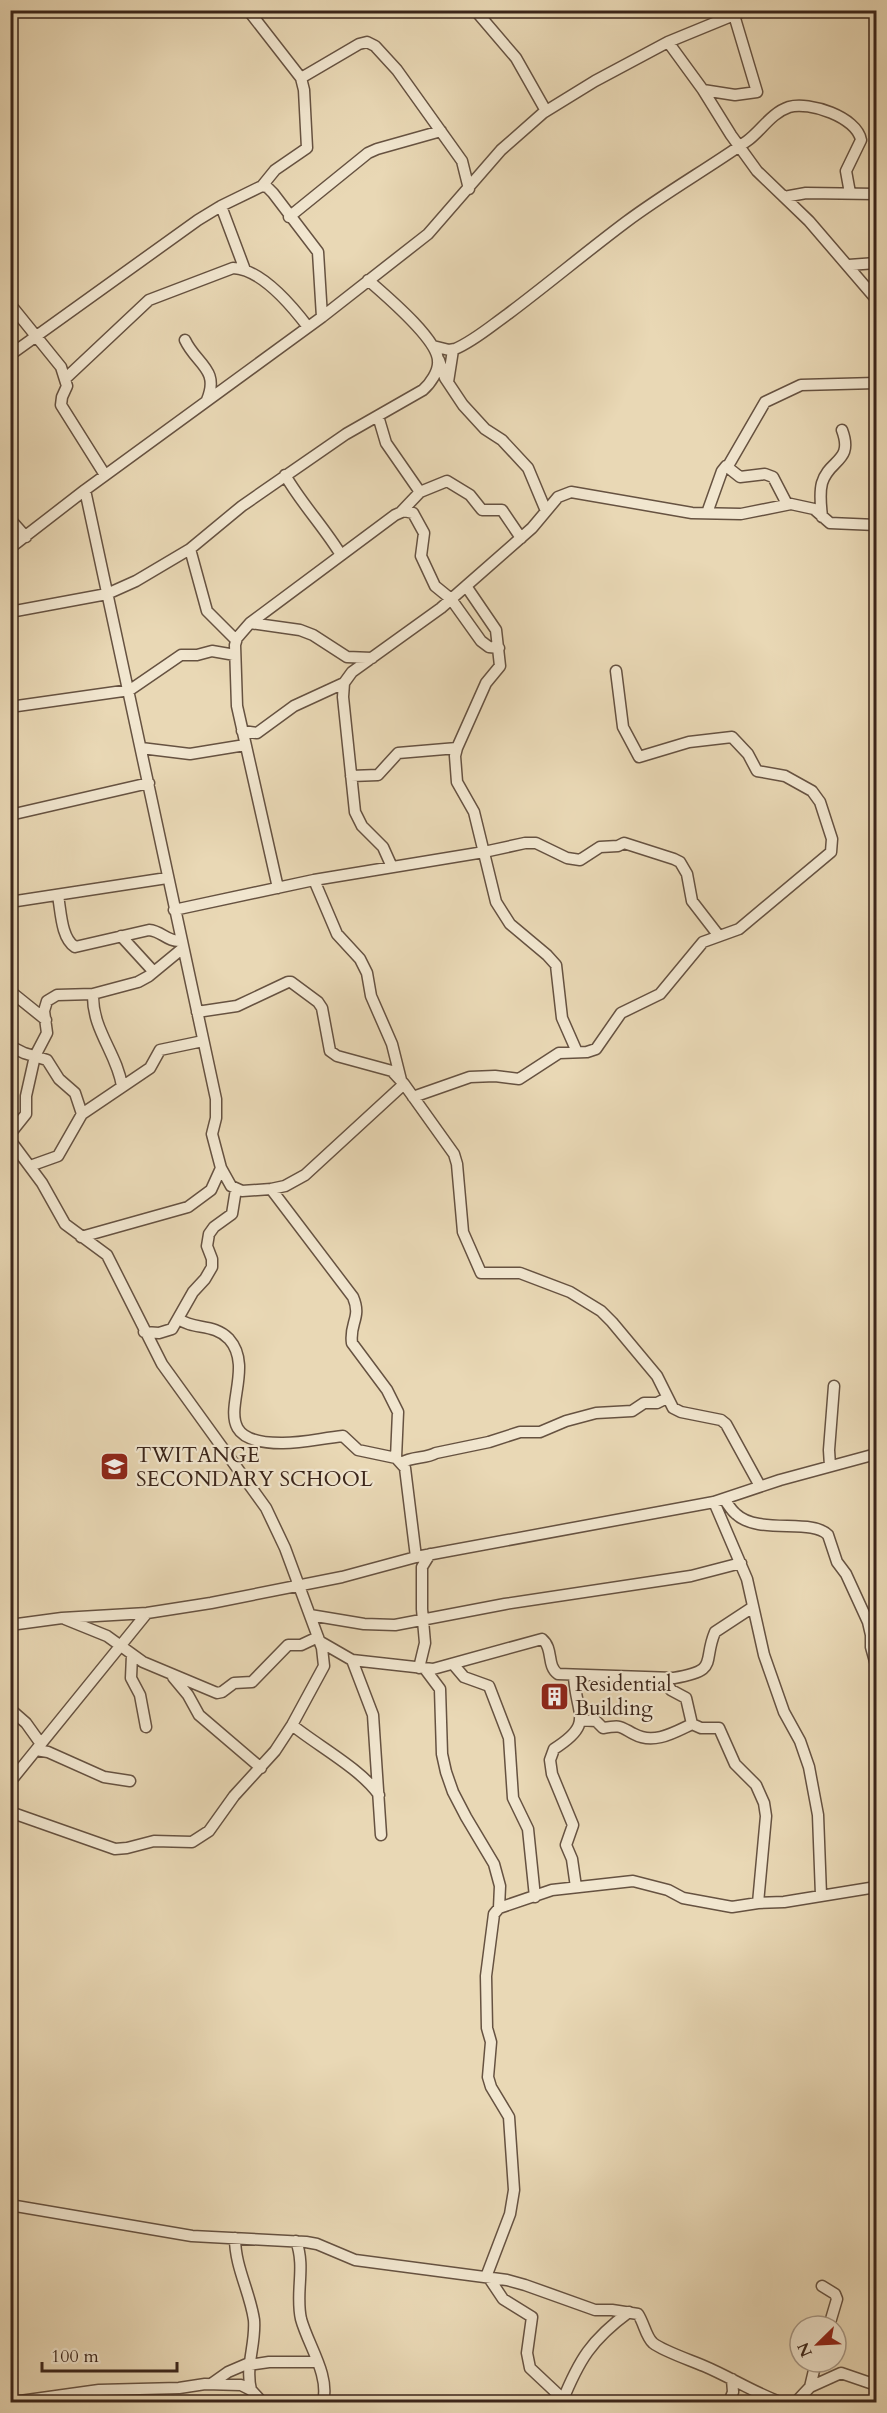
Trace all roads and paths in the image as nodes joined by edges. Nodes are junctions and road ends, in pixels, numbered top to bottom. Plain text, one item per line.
1 (249, 10) edge
2 (475, 10) edge
3 (746, 10) edge
4 (734, 15) junction
5 (668, 42) junction
6 (301, 78) junction
7 (703, 90) junction
8 (546, 111) junction
9 (441, 131) junction
10 (738, 146) junction
11 (261, 186) junction
12 (469, 189) junction
13 (850, 193) junction
14 (876, 194) edge
15 (784, 197) junction
16 (221, 206) junction
17 (289, 217) junction
18 (876, 263) edge
19 (849, 266) junction
20 (245, 270) junction
21 (368, 280) junction
22 (876, 300) edge
23 (10, 304) edge
24 (322, 317) junction
25 (308, 327) junction
26 (36, 336) junction
27 (185, 340) dead end
28 (433, 346) junction
29 (453, 350) junction
30 (10, 355) edge
31 (438, 358) junction
32 (66, 378) junction
33 (448, 382) junction
34 (876, 383) edge
35 (207, 400) junction
36 (378, 416) junction
37 (842, 430) dead end
38 (728, 466) junction
39 (105, 475) junction
40 (285, 475) junction
41 (85, 490) junction
42 (420, 492) junction
43 (787, 504) junction
44 (546, 511) junction
45 (401, 512) junction
46 (707, 513) junction
47 (822, 517) junction
48 (10, 519) edge
49 (876, 525) edge
50 (26, 537) junction
51 (521, 538) junction
52 (10, 548) edge
53 (190, 549) junction
54 (341, 555) junction
55 (466, 586) junction
56 (107, 594) junction
57 (451, 599) junction
58 (10, 612) edge
59 (250, 623) junction
60 (236, 640) junction
61 (499, 648) junction
62 (235, 655) junction
63 (372, 658) junction
64 (616, 671) dead end
65 (344, 683) junction
66 (130, 690) junction
67 (10, 707) edge
68 (242, 730) junction
69 (245, 745) junction
70 (141, 748) junction
71 (457, 748) junction
72 (351, 776) junction
73 (149, 783) junction
74 (10, 815) edge
75 (484, 852) junction
76 (392, 867) junction
77 (167, 878) junction
78 (314, 880) junction
79 (278, 888) junction
80 (58, 896) junction
81 (10, 902) edge
82 (174, 910) junction
83 (121, 936) junction
84 (719, 936) junction
85 (182, 944) junction
86 (153, 971) junction
87 (10, 991) edge
88 (93, 994) junction
89 (197, 1012) junction
90 (46, 1020) junction
91 (203, 1041) junction
92 (10, 1046) edge
93 (577, 1052) junction
94 (35, 1056) junction
95 (402, 1082) junction
96 (122, 1086) junction
97 (413, 1097) junction
98 (82, 1114) junction
99 (10, 1134) edge
100 (10, 1140) edge
101 (30, 1166) junction
102 (220, 1167) junction
103 (236, 1189) junction
104 (271, 1190) junction
105 (81, 1236) junction
106 (179, 1318) junction
107 (144, 1332) junction
108 (834, 1386) dead end
109 (666, 1398) junction
110 (876, 1454) edge
111 (399, 1461) junction
112 (830, 1466) junction
113 (760, 1486) junction
114 (719, 1500) junction
115 (430, 1554) junction
116 (416, 1557) junction
117 (741, 1563) junction
118 (298, 1586) junction
119 (753, 1607) junction
120 (147, 1613) junction
121 (310, 1615) junction
122 (62, 1618) junction
123 (423, 1619) junction
124 (10, 1625) edge
125 (319, 1639) junction
126 (121, 1647) junction
127 (132, 1655) junction
128 (352, 1660) junction
129 (453, 1664) junction
130 (876, 1665) edge
131 (422, 1668) junction
132 (171, 1674) junction
133 (574, 1676) junction
134 (664, 1678) junction
135 (10, 1709) edge
136 (580, 1720) junction
137 (693, 1724) junction
138 (292, 1725) junction
139 (146, 1727) dead end
140 (38, 1748) junction
141 (261, 1768) junction
142 (130, 1781) dead end
143 (10, 1782) edge
144 (379, 1795) junction
145 (10, 1812) edge
146 (381, 1835) dead end
147 (576, 1887) junction
148 (876, 1887) edge
149 (821, 1895) junction
150 (535, 1897) junction
151 (758, 1903) junction
152 (499, 1908) junction
153 (10, 2205) edge
154 (235, 2238) junction
155 (296, 2241) junction
156 (488, 2277) junction
157 (822, 2286) dead end
158 (628, 2312) junction
159 (833, 2314) edge
160 (316, 2361) junction
161 (249, 2364) junction
162 (813, 2374) edge
163 (732, 2379) junction
164 (211, 2384) junction
165 (876, 2385) edge
166 (810, 2387) junction
167 (251, 2390) junction
168 (562, 2401) edge
169 (13, 2403) edge
170 (262, 2403) edge
171 (323, 2403) edge
172 (729, 2403) edge
173 (780, 2403) edge
174 (796, 2403) edge

1 - 6 street
2 - 8 street
3 - 4 street
4 - 5 street
4 - 7 street
5 - 7 street
5 - 8 street
6 - 9 street
6 - 11 street
7 - 10 street
8 - 12 street
9 - 12 street
9 - 17 street
10 - 13 street
10 - 15 street
10 - 29 street
11 - 16 street
11 - 17 street
12 - 21 street
13 - 14 street
13 - 15 street
15 - 19 street
16 - 20 street
16 - 26 street
17 - 24 street
18 - 19 street
19 - 22 street
20 - 25 street
20 - 32 street
21 - 24 street
21 - 28 street
23 - 26 street
24 - 25 street
25 - 35 street
26 - 30 street
26 - 32 street
27 - 35 street
28 - 29 street
28 - 31 street
29 - 33 street
31 - 33 street
31 - 36 street
32 - 39 street
33 - 44 street
34 - 38 street
35 - 39 street
36 - 40 street
36 - 42 street
37 - 47 street
38 - 43 street
38 - 46 street
39 - 41 street
40 - 53 street
40 - 54 street
41 - 50 street
41 - 56 street
42 - 45 street
42 - 51 street
43 - 46 street
43 - 47 street
44 - 46 street
44 - 51 street
45 - 54 street
45 - 57 street
47 - 49 street
48 - 50 street
50 - 52 street
51 - 55 street
53 - 56 street
53 - 60 street
54 - 59 street
55 - 57 street
55 - 61 street
56 - 58 street
56 - 66 street
57 - 61 street
57 - 63 street
59 - 60 street
59 - 63 street
60 - 62 street
61 - 71 street
62 - 66 street
62 - 68 street
63 - 65 street
64 - 84 street
65 - 68 street
65 - 72 street
66 - 67 street
66 - 70 street
68 - 69 street
69 - 70 street
69 - 79 street
70 - 73 street
71 - 72 street
71 - 75 street
72 - 76 street
73 - 74 street
73 - 77 street
75 - 76 street
75 - 84 street
75 - 93 street
76 - 78 street
77 - 80 street
77 - 82 street
78 - 79 street
78 - 95 street
79 - 82 street
80 - 81 street
80 - 83 street
82 - 85 street
83 - 85 street
83 - 86 street
84 - 93 street
85 - 86 street
85 - 89 street
86 - 88 street
87 - 90 street
88 - 90 street
88 - 96 street
89 - 91 street
89 - 95 street
90 - 94 street
91 - 96 street
91 - 102 street
92 - 94 street
93 - 97 street
94 - 98 street
94 - 99 street
95 - 97 street
95 - 104 street
96 - 98 street
97 - 109 street
98 - 101 street
100 - 101 street
101 - 105 street
102 - 103 street
102 - 105 street
103 - 104 street
103 - 106 street
104 - 111 street
105 - 107 street
106 - 107 street
106 - 111 street
107 - 118 street
108 - 112 street
109 - 111 street
109 - 113 street
110 - 112 street
111 - 116 street
112 - 113 street
113 - 114 street
114 - 115 street
114 - 117 street
114 - 130 street
115 - 116 street
115 - 123 street
116 - 118 street
117 - 119 street
117 - 123 street
118 - 120 street
118 - 121 street
119 - 134 street
119 - 149 street
120 - 122 street
120 - 126 street
121 - 123 street
121 - 125 street
122 - 124 street
122 - 126 street
123 - 131 street
125 - 128 street
125 - 132 street
125 - 138 street
126 - 127 street
126 - 140 street
127 - 132 street
127 - 139 street
128 - 131 street
128 - 144 street
129 - 131 street
129 - 133 street
129 - 150 street
131 - 152 street
132 - 141 street
133 - 134 street
133 - 136 street
134 - 137 street
135 - 140 street
136 - 137 street
136 - 147 street
137 - 151 street
138 - 141 street
138 - 144 street
140 - 142 street
140 - 143 street
141 - 145 street
144 - 146 street
147 - 150 street
147 - 151 street
148 - 149 street
149 - 151 street
150 - 152 street
152 - 156 street
153 - 154 street
154 - 155 street
154 - 161 street
155 - 156 street
155 - 160 street
156 - 158 street
156 - 168 street
157 - 159 street
158 - 163 street
158 - 168 street
160 - 161 street
160 - 171 street
161 - 164 street
161 - 167 street
162 - 166 street
163 - 172 street
163 - 173 street
164 - 167 street
164 - 169 street
165 - 166 street
166 - 174 street
167 - 170 street

